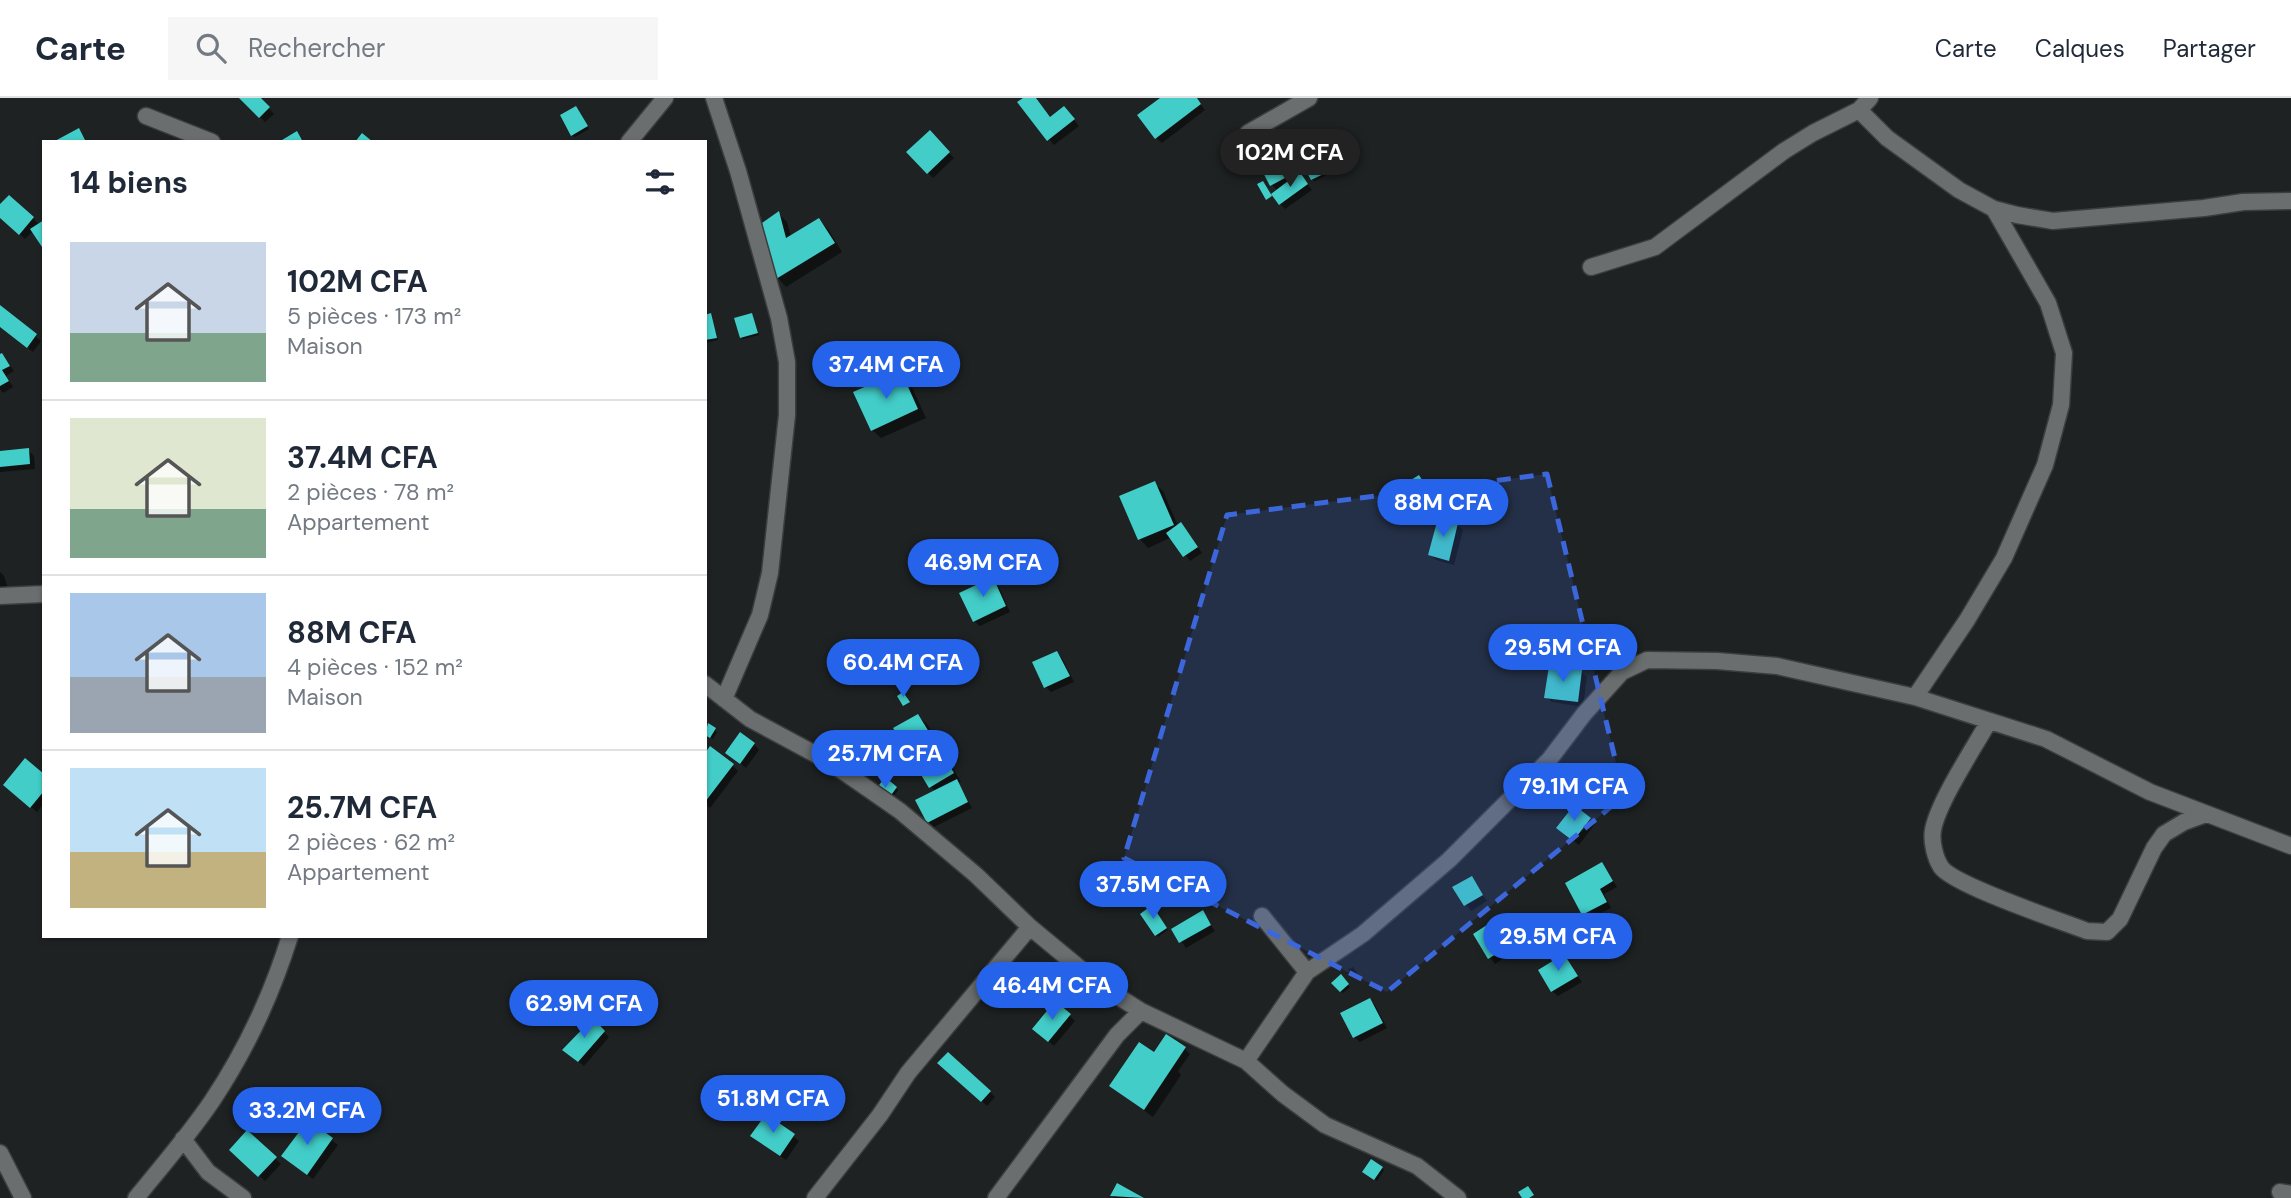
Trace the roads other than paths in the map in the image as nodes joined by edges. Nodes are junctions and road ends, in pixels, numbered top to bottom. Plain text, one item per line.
1 (665, 98) edge
2 (714, 98) edge
3 (1309, 98) edge
4 (1864, 104) edge
5 (146, 116) dead end
6 (1248, 133) dead end
7 (207, 140) edge
8 (631, 140) edge
9 (2291, 201) edge
10 (1994, 209) junction
11 (1591, 267) dead end
12 (42, 594) edge
13 (0, 596) edge
14 (707, 686) edge
15 (1914, 697) junction
16 (724, 699) junction
17 (1989, 721) junction
18 (2206, 814) junction
19 (2291, 846) edge
20 (1262, 916) dead end
21 (1030, 927) junction
22 (289, 938) edge
23 (1307, 972) junction
24 (1141, 1011) junction
25 (1246, 1061) junction
26 (183, 1139) junction
27 (0, 1153) edge
28 (23, 1198) edge
29 (136, 1198) edge
30 (243, 1198) edge
31 (815, 1198) edge
32 (996, 1198) edge
33 (1458, 1198) edge

1 - 8 street
2 - 16 street
3 - 6 street
4 - 10 street
4 - 11 street
5 - 7 street
9 - 10 street
10 - 15 street
12 - 13 street
14 - 16 street
15 - 17 street
15 - 23 street
16 - 21 street
17 - 18 street
17 - 18 street
18 - 19 street
20 - 23 street
21 - 24 street
21 - 31 street
22 - 26 street
23 - 25 street
24 - 25 street
24 - 32 street
25 - 33 street
26 - 29 street
26 - 30 street
27 - 28 street

